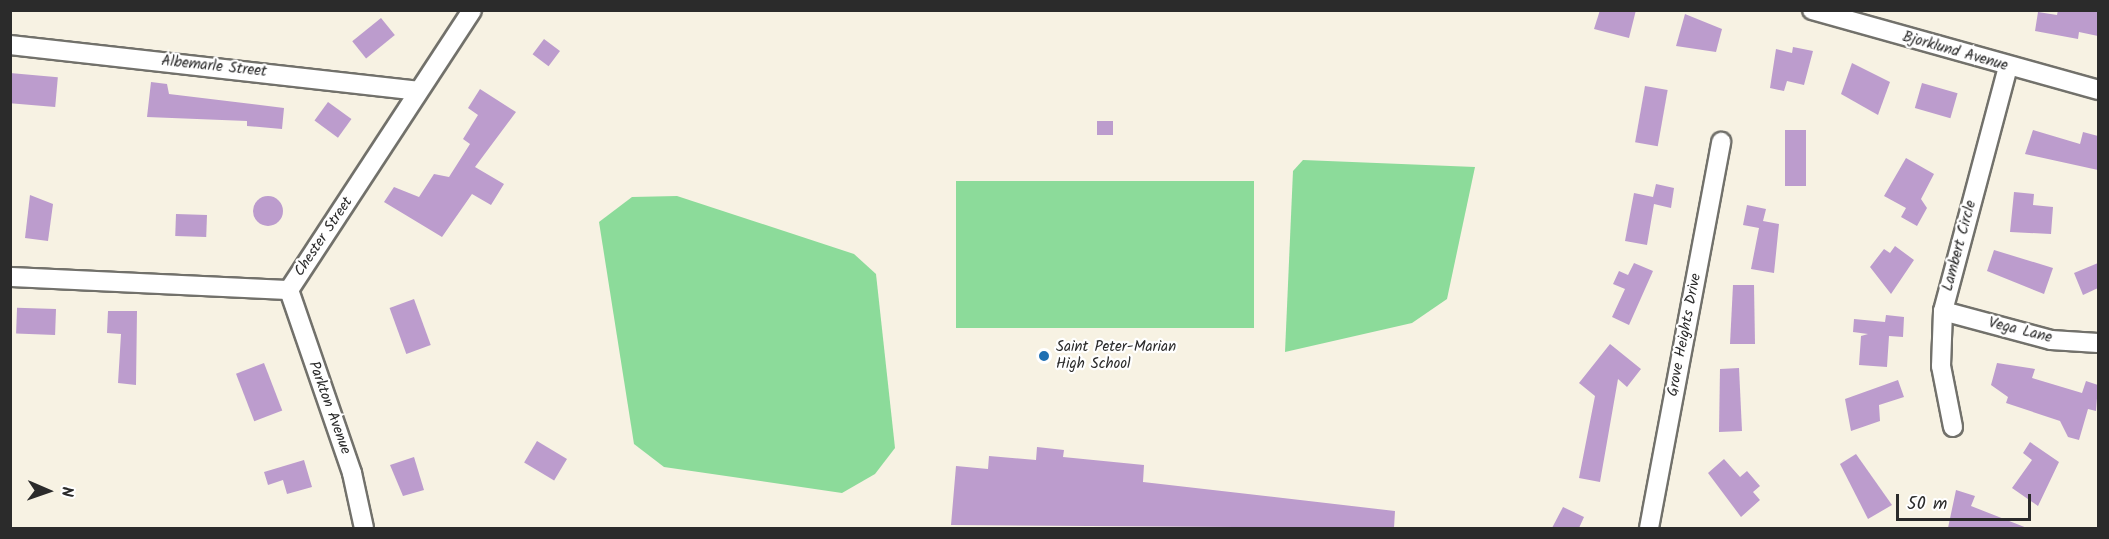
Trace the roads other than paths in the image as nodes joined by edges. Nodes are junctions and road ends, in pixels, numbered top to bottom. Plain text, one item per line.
1 (472, 10) edge
2 (1812, 10) edge
3 (10, 45) edge
4 (2008, 67) junction
5 (2098, 90) edge
6 (417, 91) junction
7 (1721, 142) dead end
8 (10, 277) edge
9 (289, 290) junction
10 (1942, 311) junction
11 (2098, 343) edge
12 (1953, 427) dead end
13 (364, 528) edge
14 (1649, 528) edge

1 - 6 street, Chester Street
2 - 4 street, Bjorklund Avenue
3 - 6 street, Albemarle Street
4 - 5 street, Bjorklund Avenue
4 - 10 street, Lambert Circle
6 - 9 street, Chester Street
7 - 14 street, Grove Heights Drive
8 - 9 street, Chester Street
9 - 13 street, Parkton Avenue
10 - 11 street, Vega Lane
10 - 12 street, Lambert Circle

